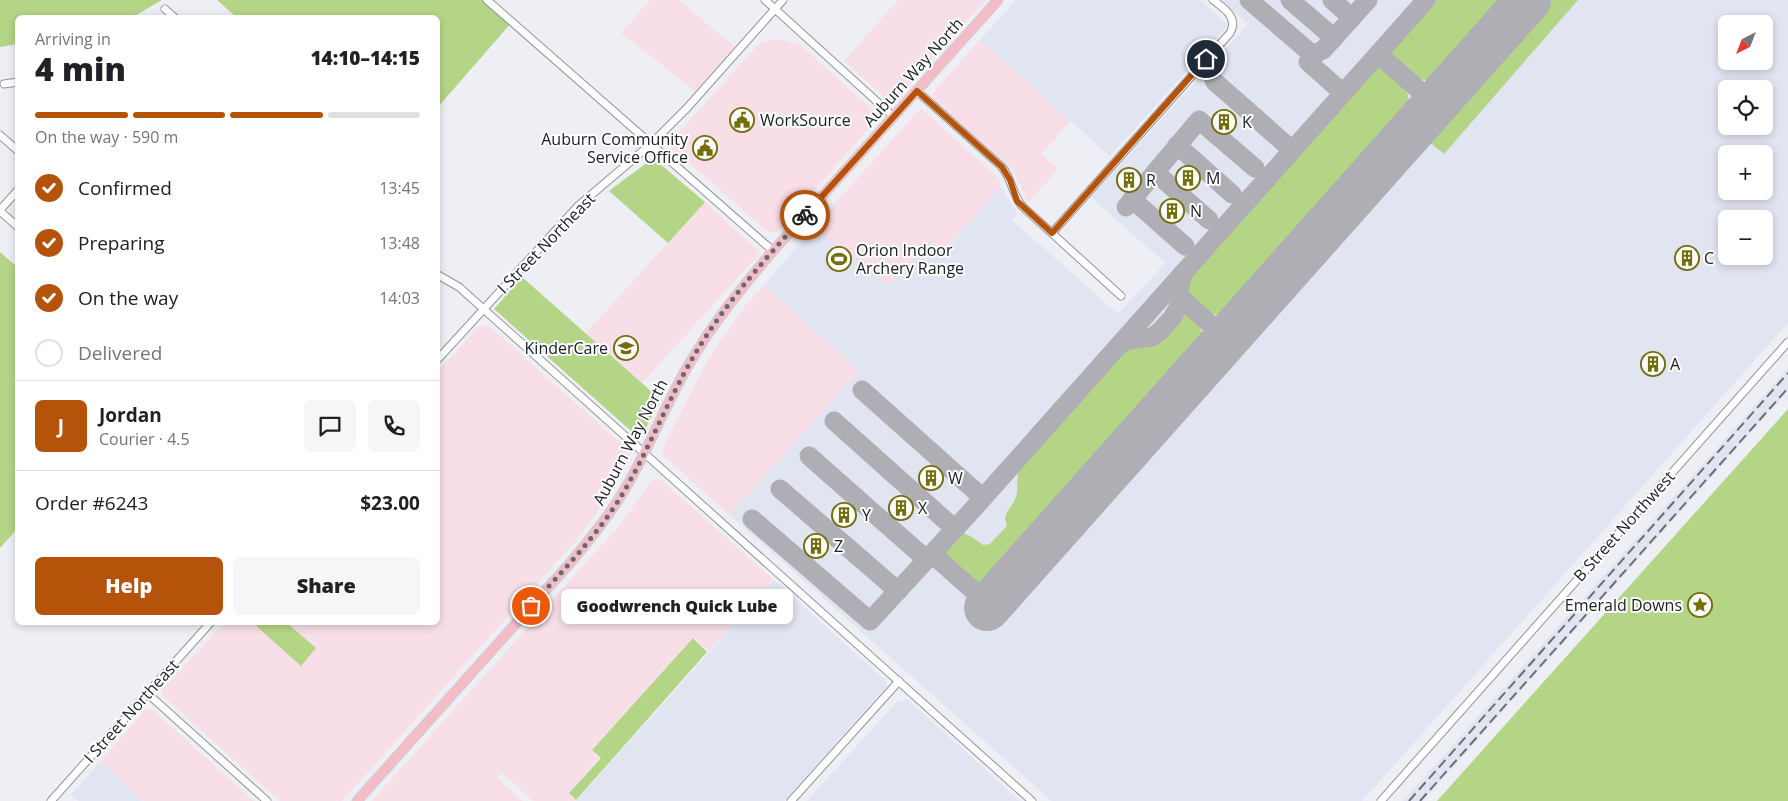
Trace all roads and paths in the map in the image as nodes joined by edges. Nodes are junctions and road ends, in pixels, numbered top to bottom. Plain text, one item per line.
1 (487, 0) edge
2 (765, 0) edge
3 (783, 0) edge
4 (998, 0) edge
5 (1213, 0) edge
6 (164, 8) dead end
7 (775, 9) junction
8 (171, 15) edge
9 (15, 82) edge
10 (4, 84) dead end
11 (917, 91) junction
12 (894, 116) junction
13 (0, 135) edge
14 (651, 144) junction
15 (15, 148) edge
16 (15, 193) edge
17 (0, 210) edge
18 (15, 224) edge
19 (1052, 233) junction
20 (773, 251) junction
21 (440, 276) edge
22 (1121, 296) dead end
23 (483, 309) junction
24 (1788, 342) edge
25 (440, 357) edge
26 (644, 453) junction
27 (208, 625) edge
28 (899, 681) junction
29 (147, 693) junction
30 (51, 801) edge
31 (267, 801) edge
32 (357, 801) edge
33 (791, 801) edge
34 (1032, 801) edge
35 (1381, 801) edge

1 - 14 street
2 - 7 street
3 - 7 street, I Street Northeast
4 - 11 main road, Auburn Way North
5 - 19 street
6 - 8 street
7 - 12 street
7 - 14 street, I Street Northeast
9 - 10 street
11 - 12 main road, Auburn Way North
11 - 19 street
12 - 20 main road, Auburn Way North
13 - 15 street
14 - 20 street
14 - 23 street, I Street Northeast
16 - 17 street
17 - 18 street
19 - 22 street
20 - 26 main road, Auburn Way North
21 - 23 street
23 - 25 street, I Street Northeast
23 - 26 street
24 - 35 street, B Street Northwest
26 - 28 street
26 - 32 main road, Auburn Way North
27 - 29 street, I Street Northeast
28 - 33 street
28 - 34 street
29 - 30 street, I Street Northeast
29 - 31 street

